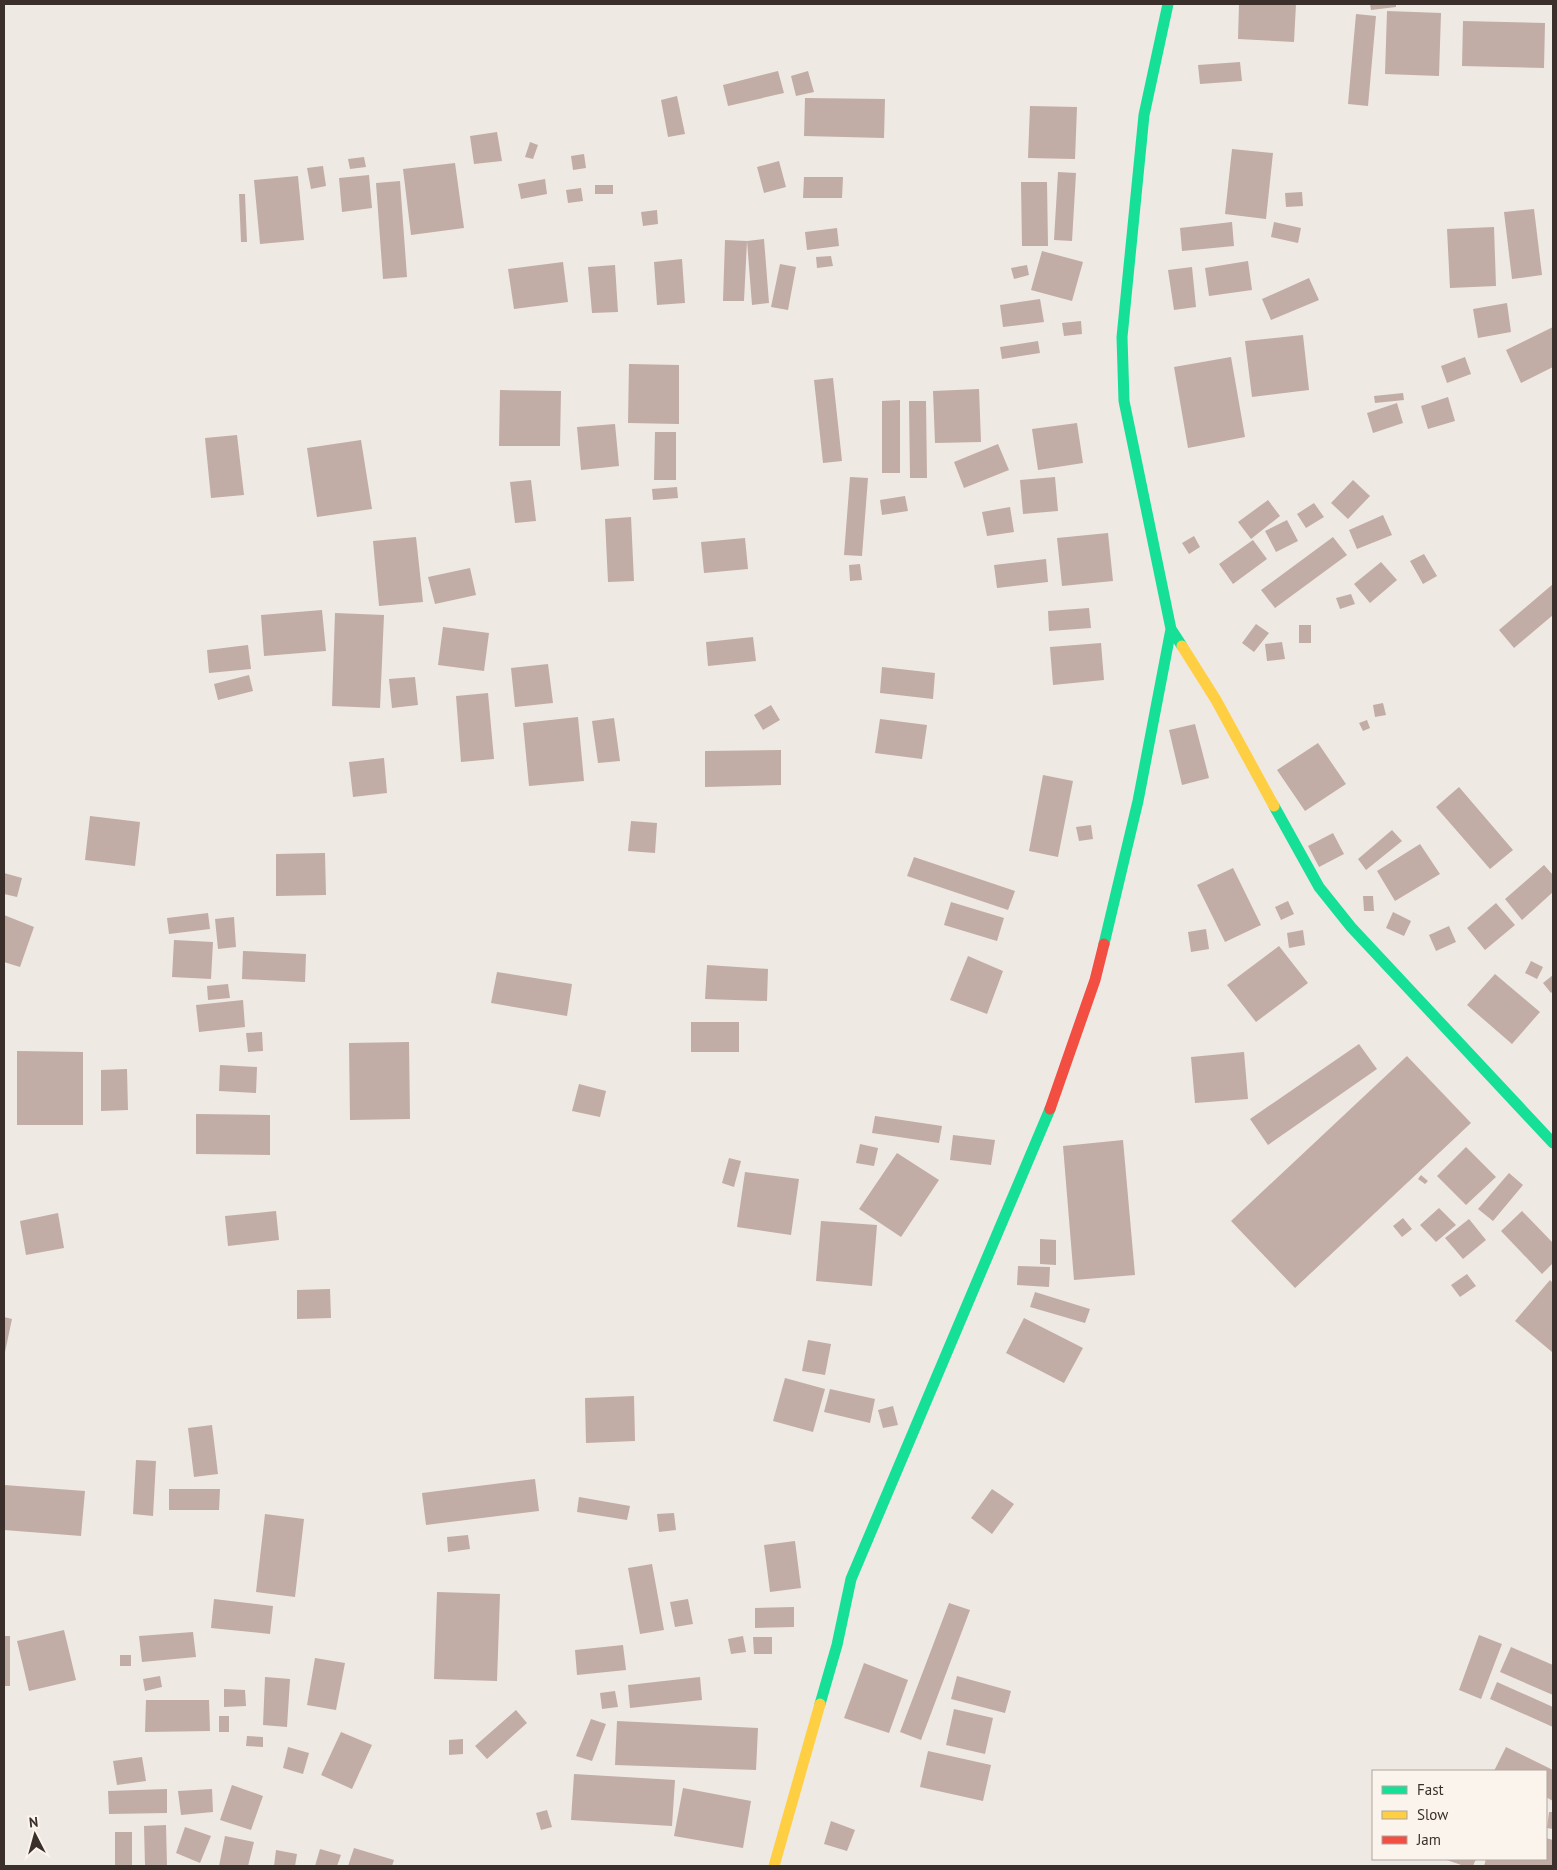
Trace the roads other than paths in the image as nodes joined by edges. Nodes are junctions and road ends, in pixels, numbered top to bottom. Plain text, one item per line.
1 (1168, 4) edge
2 (1171, 629) junction
3 (1553, 1143) edge
4 (774, 1866) edge

1 - 2 street
2 - 3 street
2 - 4 street

